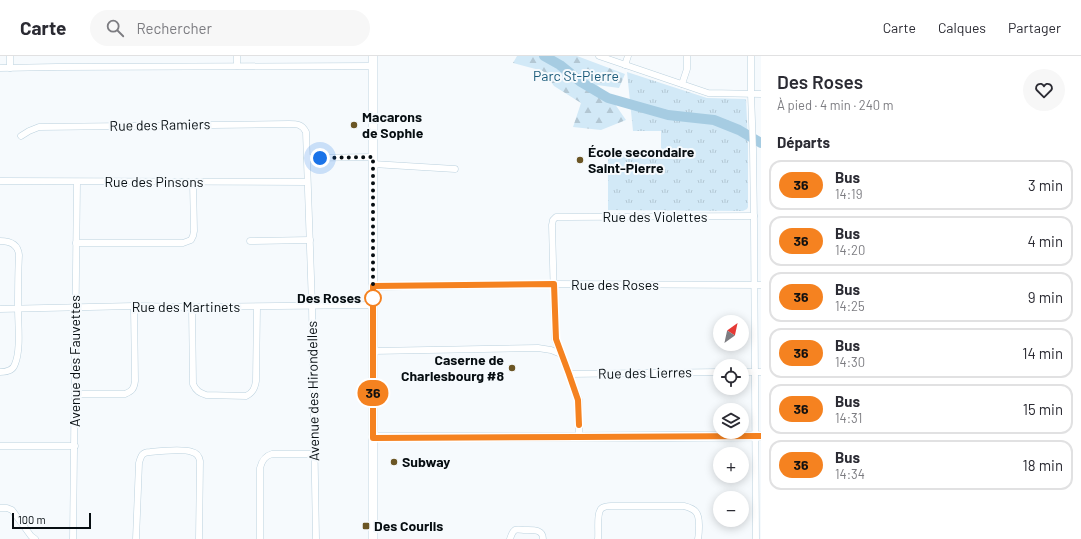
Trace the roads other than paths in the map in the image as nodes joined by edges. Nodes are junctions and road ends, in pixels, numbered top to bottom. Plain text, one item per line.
1 (10, 56) edge
2 (237, 56) edge
3 (373, 56) edge
4 (599, 56) edge
5 (628, 56) edge
6 (687, 56) edge
7 (751, 56) edge
8 (625, 65) junction
9 (237, 66) junction
10 (373, 66) junction
11 (0, 68) edge
12 (10, 68) junction
13 (682, 84) junction
14 (751, 94) junction
15 (761, 94) edge
16 (301, 125) joint
17 (21, 136) dead end
18 (307, 158) junction
19 (373, 161) junction
20 (455, 169) dead end
21 (0, 181) edge
22 (77, 182) junction
23 (193, 182) junction
24 (308, 182) junction
25 (754, 216) junction
26 (758, 224) edge
27 (250, 240) dead end
28 (310, 240) junction
29 (0, 241) edge
30 (76, 243) junction
31 (554, 284) junction
32 (758, 285) edge
33 (373, 286) junction
34 (373, 305) junction
35 (134, 306) junction
36 (312, 306) junction
37 (76, 307) junction
38 (192, 307) junction
39 (257, 307) junction
40 (0, 308) edge
41 (18, 308) junction
42 (373, 351) junction
43 (561, 354) junction
44 (0, 372) edge
45 (713, 372) edge
46 (758, 372) edge
47 (569, 374) junction
48 (75, 394) junction
49 (758, 436) edge
50 (579, 437) junction
51 (373, 438) junction
52 (0, 446) edge
53 (75, 446) junction
54 (315, 454) junction
55 (0, 508) edge
56 (758, 517) edge
57 (35, 539) edge
58 (73, 539) edge
59 (136, 539) edge
60 (199, 539) edge
61 (260, 539) edge
62 (316, 539) edge
63 (373, 539) edge
64 (510, 539) edge
65 (543, 539) edge
66 (598, 539) edge
67 (698, 539) edge
68 (756, 539) edge

1 - 12 street
2 - 9 street
3 - 10 main road
4 - 8 street
5 - 8 street
6 - 13 street
7 - 14 street
8 - 13 street
9 - 10 street
9 - 12 street
10 - 19 main road
11 - 12 street
13 - 14 street
14 - 15 street
14 - 25 street
16 - 17 street, Rue des Ramiers
16 - 18 street, Avenue des Hirondelles
18 - 19 street
18 - 24 street, Avenue des Hirondelles
19 - 20 street
19 - 33 main road
21 - 22 street, Rue des Pinsons
22 - 23 street, Rue des Pinsons
22 - 30 street, Avenue des Fauvettes
23 - 24 street, Rue des Pinsons
23 - 30 street
24 - 28 street, Avenue des Hirondelles
25 - 26 street
25 - 31 street, Rue des Violettes
26 - 32 street
27 - 28 street
28 - 36 street, Avenue des Hirondelles
29 - 41 street
30 - 37 street, Avenue des Fauvettes
31 - 32 street, Rue des Roses
31 - 33 street, Rue des Roses
31 - 43 street
32 - 46 street
33 - 34 main road
34 - 36 street, Rue des Martinets
34 - 42 main road
35 - 37 street, Rue des Martinets
35 - 38 street, Rue des Martinets
35 - 48 street
36 - 39 street, Rue des Martinets
36 - 54 street, Avenue des Hirondelles
37 - 41 street, Rue des Martinets
37 - 48 street, Avenue des Fauvettes
38 - 39 street, Rue des Martinets
38 - 39 street
40 - 41 street, Rue des Martinets
41 - 44 street
42 - 43 street
42 - 51 main road
43 - 47 street
45 - 47 street, Rue des Lierres
46 - 49 street
47 - 50 street
48 - 53 street, Avenue des Fauvettes
49 - 50 main road
49 - 56 street
50 - 51 main road
51 - 63 main road
52 - 53 street
53 - 58 street, Avenue des Fauvettes
54 - 61 street
54 - 62 street, Avenue des Hirondelles
55 - 57 street
56 - 68 street
59 - 60 street
64 - 65 street
66 - 67 street

